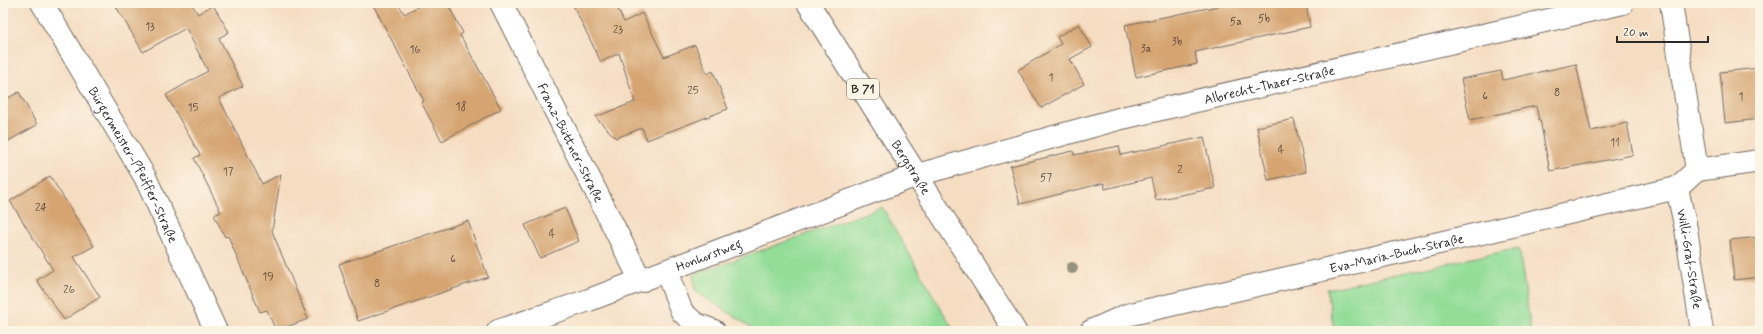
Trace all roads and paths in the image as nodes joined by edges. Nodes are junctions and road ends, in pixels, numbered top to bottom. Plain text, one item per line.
1 (42, 3) edge
2 (502, 3) edge
3 (808, 3) edge
4 (1623, 3) edge
5 (1671, 3) edge
6 (1760, 162) edge
7 (1697, 170) junction
8 (917, 175) junction
9 (1677, 188) junction
10 (666, 271) junction
11 (641, 280) junction
12 (216, 331) edge
13 (498, 331) edge
14 (714, 331) edge
15 (1015, 331) edge
16 (1092, 331) edge
17 (1702, 331) edge

1 - 12 street, Bürgermeister-Pfeiffer-Straße
2 - 11 street, Franz-Büttner-Straße
3 - 8 street, Bergstraße / B 71
4 - 8 street, Albrecht-Thaer-Straße
5 - 7 street
6 - 7 street
7 - 9 street, Eva-Maria-Buch-Straße
8 - 10 street, Honhorstweg
8 - 15 street, Bergstraße / B 71
9 - 16 street, Eva-Maria-Buch-Straße
9 - 17 street, Willi-Graf-Straße
10 - 11 street, Honhorstweg
10 - 14 street
11 - 13 street, Honhorstweg

